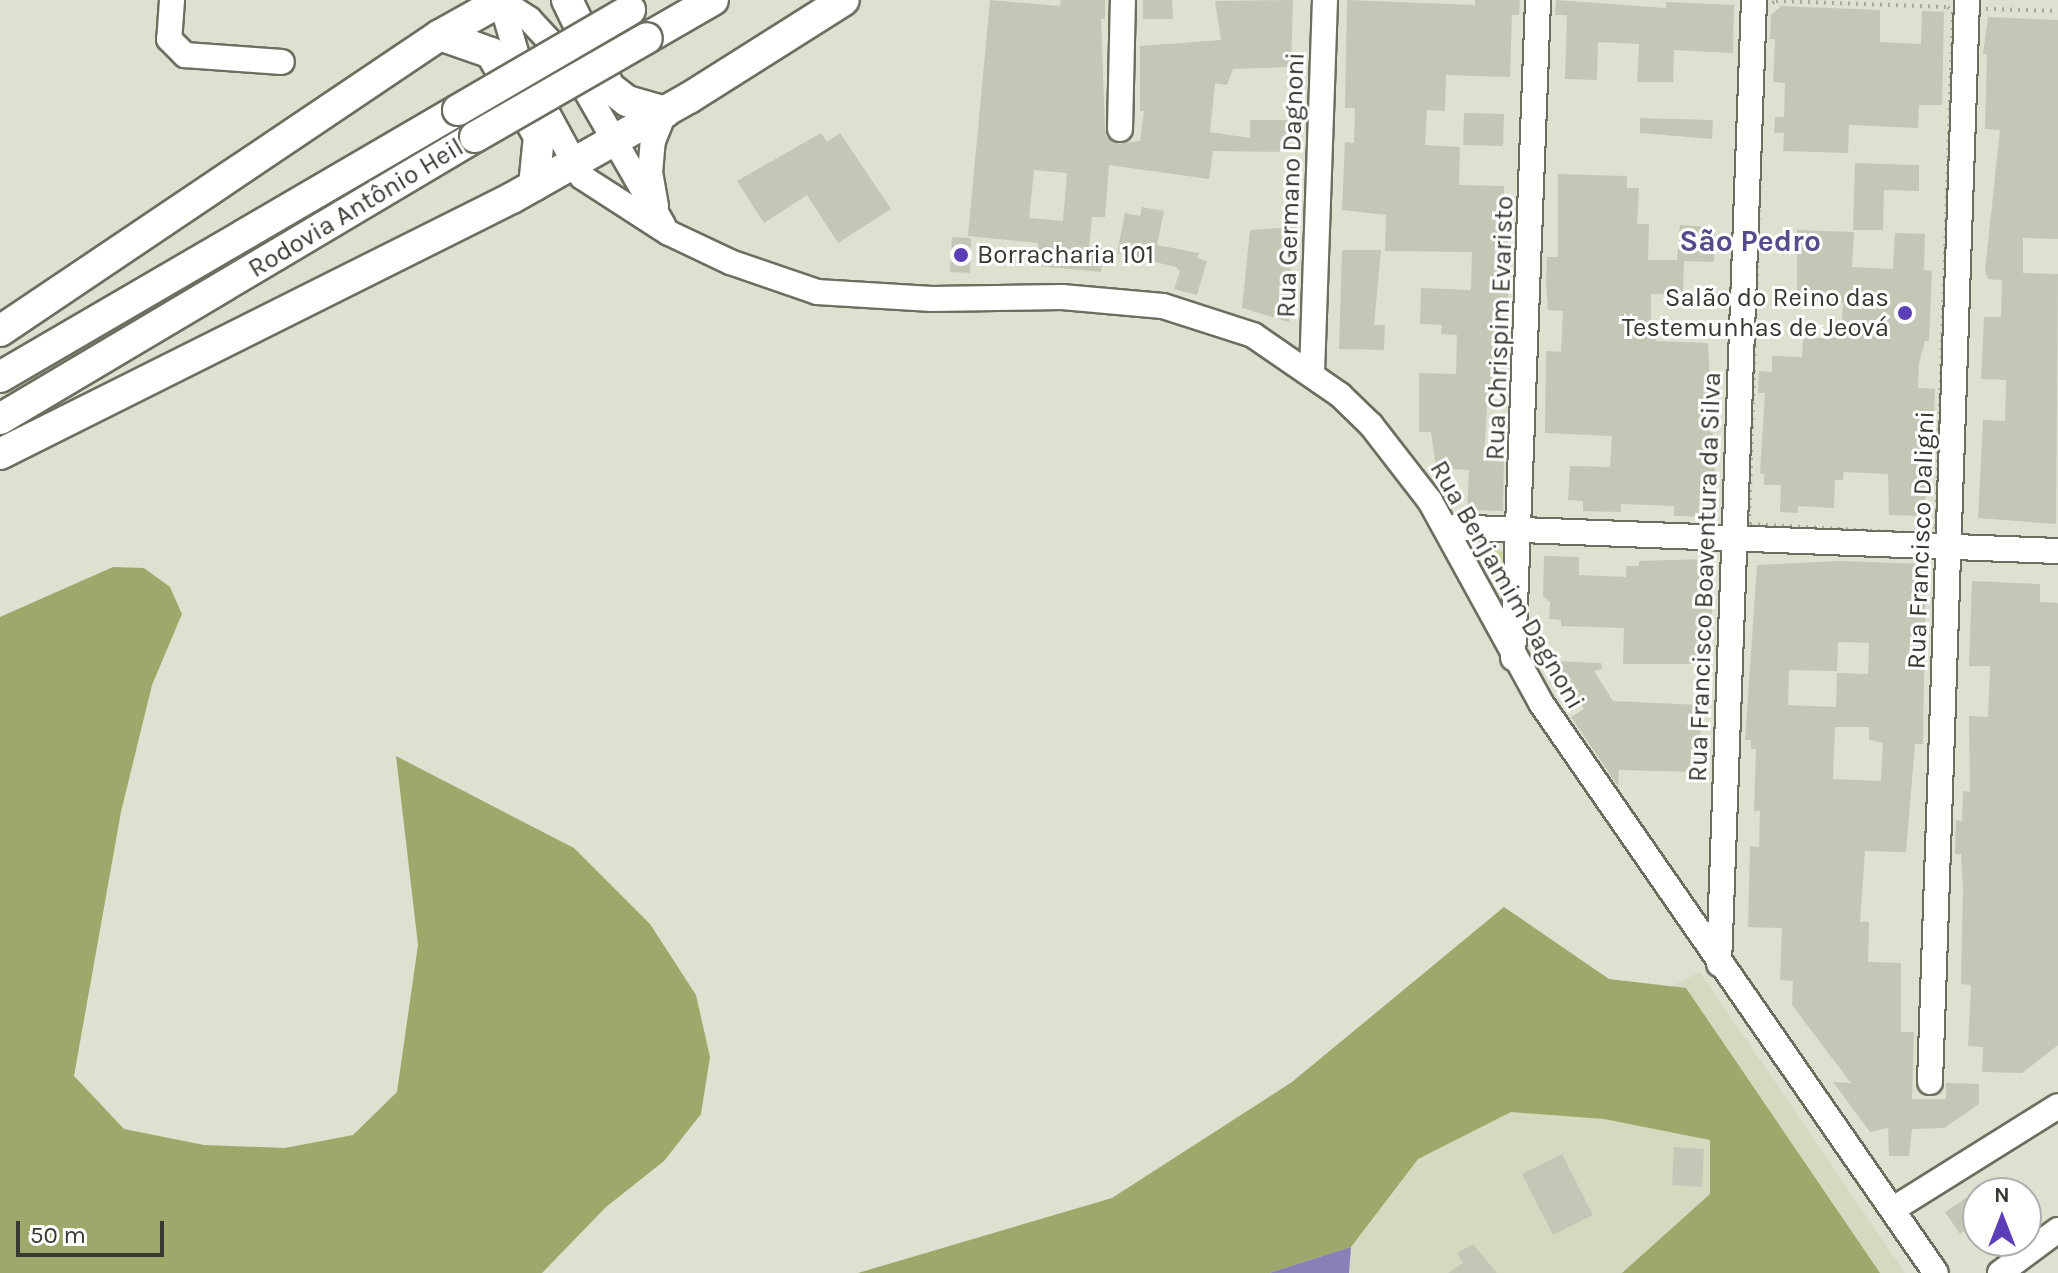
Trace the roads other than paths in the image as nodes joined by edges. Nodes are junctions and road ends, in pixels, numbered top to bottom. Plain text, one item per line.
1 (172, 0) edge
2 (501, 0) edge
3 (567, 0) edge
4 (713, 0) edge
5 (844, 0) edge
6 (1123, 0) edge
7 (1325, 0) edge
8 (1538, 0) edge
9 (1754, 0) edge
10 (1967, 0) edge
11 (639, 5) edge
12 (440, 35) junction
13 (282, 62) dead end
14 (665, 112) junction
15 (1120, 129) dead end
16 (613, 141) junction
17 (574, 163) junction
18 (534, 186) junction
19 (669, 233) junction
20 (0, 331) edge
21 (1312, 372) junction
22 (0, 377) edge
23 (0, 419) edge
24 (0, 454) edge
25 (1446, 527) junction
26 (1522, 529) junction
27 (1734, 539) junction
28 (1949, 547) junction
29 (2058, 551) edge
30 (1513, 658) junction
31 (1719, 964) junction
32 (1930, 1082) dead end
33 (2058, 1106) edge
34 (1895, 1208) junction
35 (2058, 1230) edge
36 (1936, 1273) edge
37 (2000, 1273) edge

1 - 13 street
2 - 12 main road
2 - 16 street, Rua Benjamim Dagnoni
2 - 17 street, Rua Benjamim Dagnoni
3 - 14 main road
4 - 23 main road, Rodovia Antônio Heil, bridge
5 - 14 main road
6 - 15 street
7 - 21 street, Rua Germano Dagnoni
8 - 26 street, Rua Chrispim Evaristo
9 - 27 street, Rua Francisco Boaventura da Silva
10 - 28 street, Rua Francisco Daligni
11 - 22 main road, Rodovia Antônio Heil, bridge
12 - 18 main road
12 - 20 main road
14 - 16 main road
14 - 19 street
16 - 17 main road
16 - 19 street, Rua Benjamim Dagnoni
17 - 18 main road
17 - 19 street, Rua Benjamim Dagnoni
18 - 24 main road
19 - 21 street, Rua Benjamim Dagnoni
21 - 25 street, Rua Benjamim Dagnoni
25 - 26 street
25 - 30 street, Rua Benjamim Dagnoni
26 - 27 street
26 - 30 street, Rua Chrispim Evaristo
27 - 28 street
27 - 31 street, Rua Francisco Boaventura da Silva
28 - 29 street
28 - 32 street, Rua Francisco Daligni
30 - 31 street, Rua Benjamim Dagnoni
31 - 34 street, Rua Benjamim Dagnoni
33 - 34 street
34 - 36 street, Rua Benjamim Dagnoni
35 - 37 street

